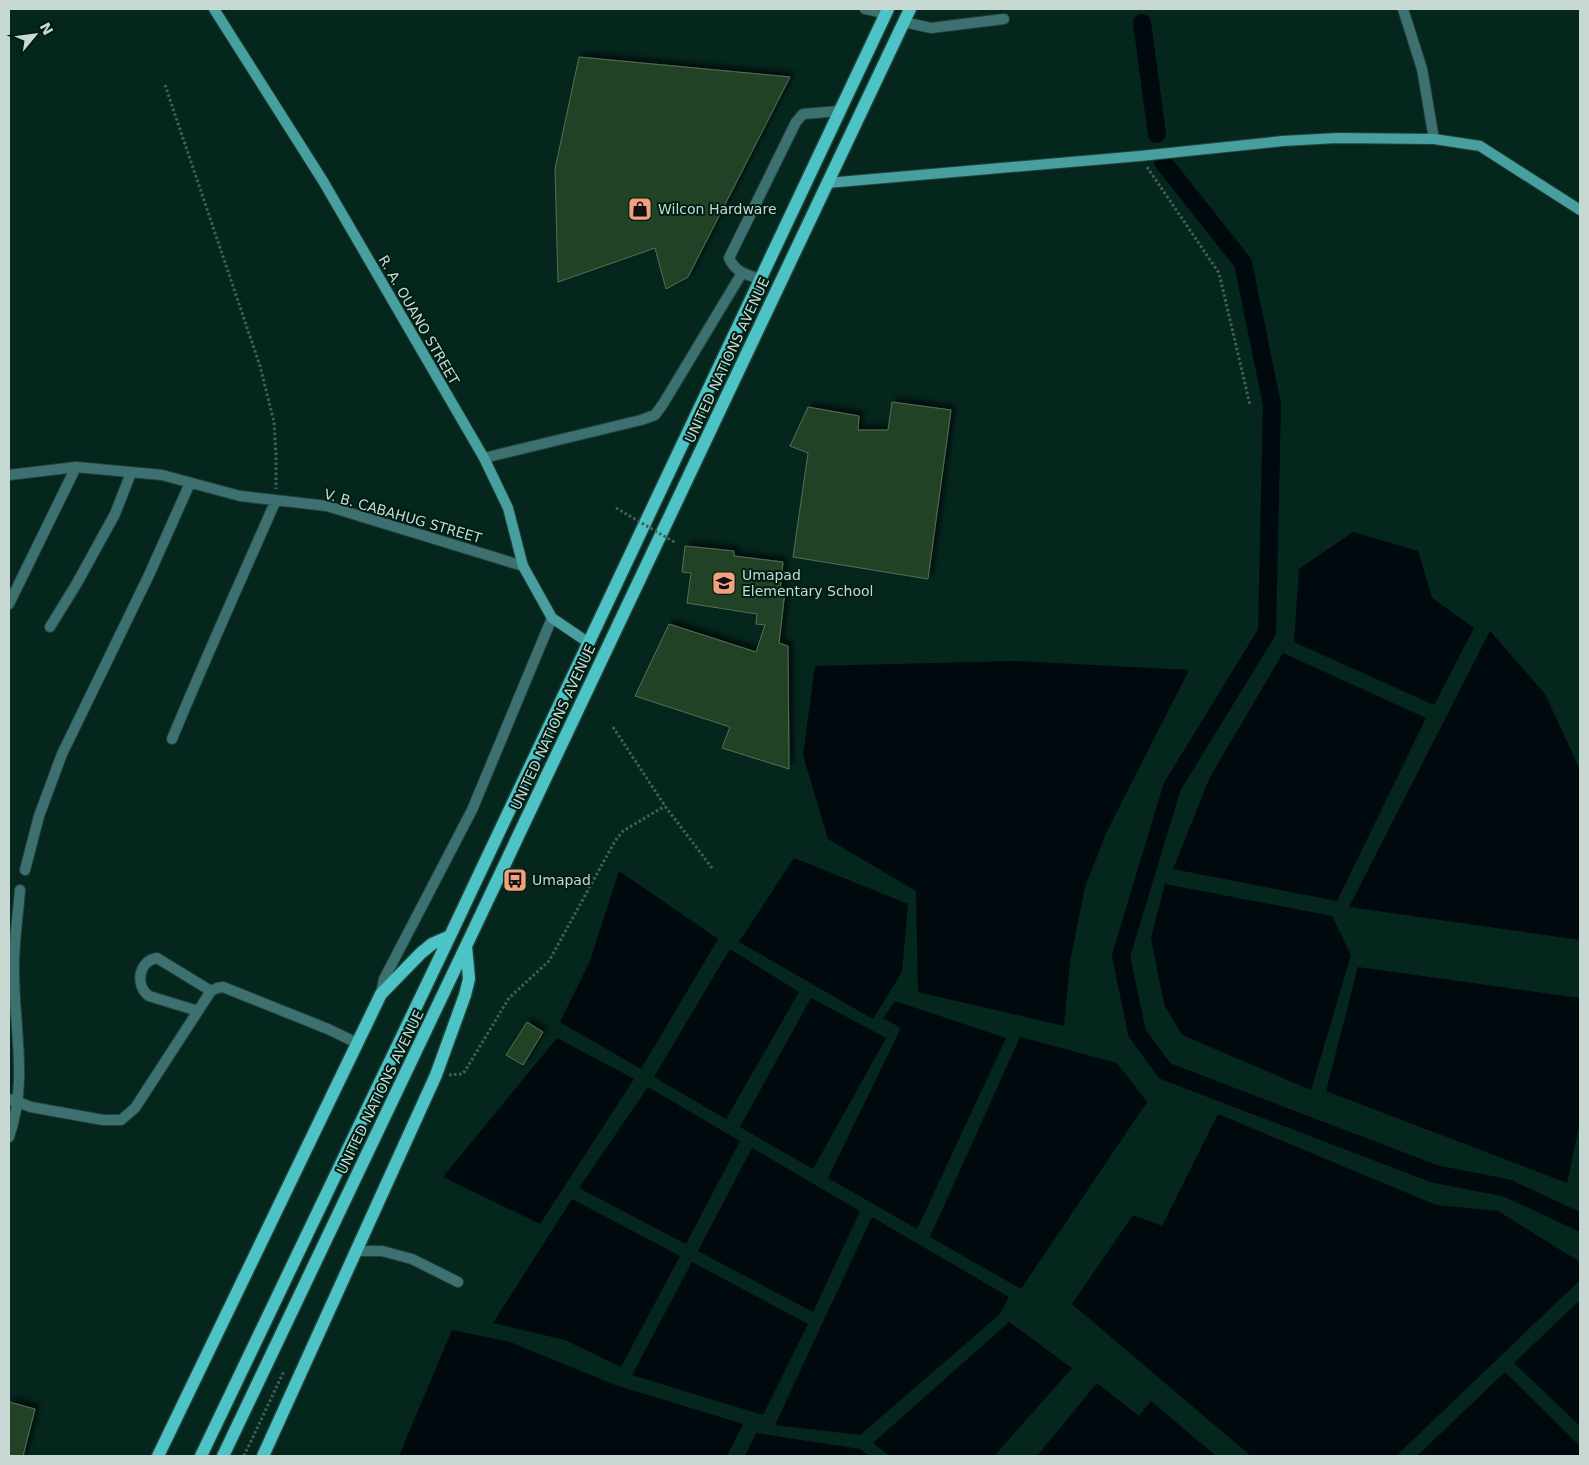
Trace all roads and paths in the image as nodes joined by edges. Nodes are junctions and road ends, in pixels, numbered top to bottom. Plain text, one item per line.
1 (214, 9) edge
2 (865, 9) edge
3 (910, 9) edge
4 (1403, 9) edge
5 (887, 11) edge
6 (1004, 19) dead end
7 (904, 22) junction
8 (165, 85) dead end
9 (840, 111) junction
10 (1434, 139) junction
11 (1140, 156) junction
12 (827, 183) junction
13 (1580, 210) edge
14 (742, 273) junction
15 (760, 279) junction
16 (1250, 405) dead end
17 (484, 458) junction
18 (76, 467) junction
19 (131, 473) junction
20 (9, 475) edge
21 (190, 483) junction
22 (276, 500) junction
23 (616, 508) dead end
24 (676, 543) dead end
25 (523, 566) junction
26 (9, 604) edge
27 (552, 618) junction
28 (50, 627) dead end
29 (588, 643) junction
30 (613, 727) dead end
31 (172, 739) dead end
32 (664, 806) junction
33 (712, 868) dead end
34 (25, 870) dead end
35 (20, 890) dead end
36 (450, 936) junction
37 (466, 946) junction
38 (211, 991) junction
39 (381, 994) junction
40 (198, 1011) junction
41 (357, 1043) junction
42 (436, 1075) junction
43 (13, 1101) edge
44 (9, 1137) edge
45 (355, 1251) junction
46 (458, 1282) dead end
47 (158, 1456) edge
48 (201, 1456) edge
49 (222, 1456) edge
50 (263, 1456) edge

1 - 17 street, R. A. OUANO STREET
2 - 5 street
3 - 7 main road, UNITED NATIONS AVENUE
4 - 10 street
5 - 9 main road, UNITED NATIONS AVENUE
6 - 7 street
7 - 12 main road, UNITED NATIONS AVENUE
8 - 22 path
9 - 14 street
9 - 15 main road, UNITED NATIONS AVENUE
10 - 11 street
10 - 13 street
11 - 12 street
11 - 16 path
12 - 37 main road, UNITED NATIONS AVENUE
14 - 15 street
14 - 17 street
15 - 29 main road, UNITED NATIONS AVENUE
17 - 25 street, R. A. OUANO STREET
18 - 19 street, V. B. CABAHUG STREET
18 - 20 street, V. B. CABAHUG STREET
18 - 26 street
19 - 21 street, V. B. CABAHUG STREET
19 - 28 street
21 - 22 street, V. B. CABAHUG STREET
21 - 34 street
22 - 25 street, V. B. CABAHUG STREET
22 - 31 street
23 - 24 path, bridge
25 - 27 street, R. A. OUANO STREET
27 - 29 street, R. A. OUANO STREET
27 - 39 street
29 - 36 main road, UNITED NATIONS AVENUE
30 - 32 path
32 - 33 path
32 - 42 path
35 - 43 street
36 - 39 main road
36 - 48 main road, UNITED NATIONS AVENUE
37 - 42 main road
37 - 49 main road, UNITED NATIONS AVENUE
38 - 40 street
38 - 40 street
38 - 41 street
39 - 41 main road
40 - 43 street
41 - 47 main road
42 - 45 main road
43 - 44 street
45 - 46 street
45 - 50 main road

